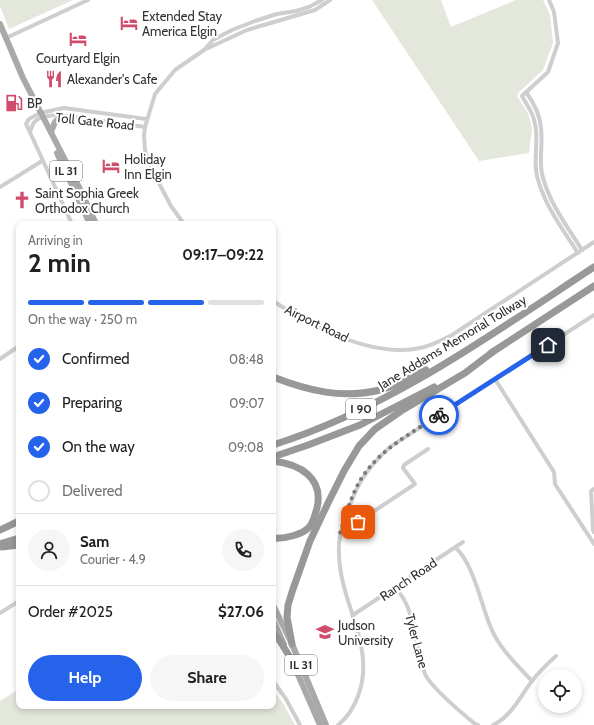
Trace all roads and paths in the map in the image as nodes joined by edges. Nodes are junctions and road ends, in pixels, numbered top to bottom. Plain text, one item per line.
1 (88, 0) edge
2 (322, 0) edge
3 (330, 0) edge
4 (549, 0) edge
5 (0, 24) edge
6 (6, 38) junction
7 (204, 50) junction
8 (526, 92) junction
9 (41, 116) junction
10 (62, 116) junction
11 (146, 118) junction
12 (144, 127) junction
13 (51, 132) junction
14 (42, 161) junction
15 (542, 173) junction
16 (537, 174) junction
17 (0, 187) edge
18 (71, 221) edge
19 (89, 221) edge
20 (95, 221) edge
21 (182, 221) edge
22 (594, 242) edge
23 (582, 250) junction
24 (578, 253) junction
25 (594, 267) edge
26 (594, 286) edge
27 (276, 303) edge
28 (594, 315) edge
29 (16, 348) edge
30 (494, 351) junction
31 (0, 359) edge
32 (445, 364) junction
33 (276, 378) edge
34 (495, 379) junction
35 (276, 444) edge
36 (428, 449) dead end
37 (276, 456) edge
38 (276, 462) edge
39 (592, 490) edge
40 (16, 523) edge
41 (16, 527) edge
42 (0, 531) edge
43 (594, 532) edge
44 (340, 533) junction
45 (276, 538) edge
46 (16, 539) edge
47 (463, 542) dead end
48 (594, 544) edge
49 (16, 545) edge
50 (0, 546) edge
51 (455, 547) junction
52 (395, 587) junction
53 (16, 603) edge
54 (276, 611) edge
55 (0, 613) edge
56 (353, 615) junction
57 (276, 626) edge
58 (276, 636) edge
59 (292, 644) junction
60 (556, 656) dead end
61 (294, 664) junction
62 (532, 681) junction
63 (276, 685) edge
64 (495, 724) edge
65 (300, 725) edge
66 (320, 725) edge
67 (326, 725) edge
68 (338, 725) edge
69 (478, 725) edge

1 - 6 street
2 - 7 street
3 - 7 street
4 - 8 street
5 - 6 main road, IL 31
6 - 9 main road, IL 31
7 - 11 street
8 - 15 street
8 - 16 street
9 - 10 street, Toll Gate Road
9 - 11 street, Toll Gate Road
9 - 13 main road, IL 31
9 - 14 street, Toll Gate Road
9 - 19 main road, IL 31
10 - 12 street, Toll Gate Road
10 - 13 main road
11 - 12 street
12 - 21 street
13 - 20 main road, IL 31
14 - 17 street
14 - 18 street, Toll Gate Road
15 - 16 street
15 - 23 street
16 - 24 street
22 - 23 street, Airport Road
23 - 24 street, Airport Road
24 - 27 street, Airport Road
25 - 32 highway, Jane Addams Memorial Tollway / I 90
26 - 30 highway, Jane Addams Memorial Tollway / I 90
28 - 34 street
29 - 31 street
30 - 37 highway, Jane Addams Memorial Tollway / I 90
30 - 59 highway
32 - 33 highway
32 - 35 highway, Jane Addams Memorial Tollway / I 90
34 - 44 street
34 - 48 street
36 - 44 street
38 - 45 highway
39 - 43 street
40 - 42 highway
41 - 42 highway
44 - 56 street
46 - 50 highway
47 - 51 street, Ranch Road
49 - 50 highway
51 - 52 street, Ranch Road
51 - 62 street
52 - 56 street, Ranch Road
52 - 69 street, Tyler Lane
53 - 55 street
54 - 59 main road, IL 31
56 - 68 street
57 - 61 main road, IL 31
58 - 61 highway
59 - 67 main road, IL 31
60 - 62 street
61 - 66 main road, IL 31
62 - 64 street
63 - 65 street

